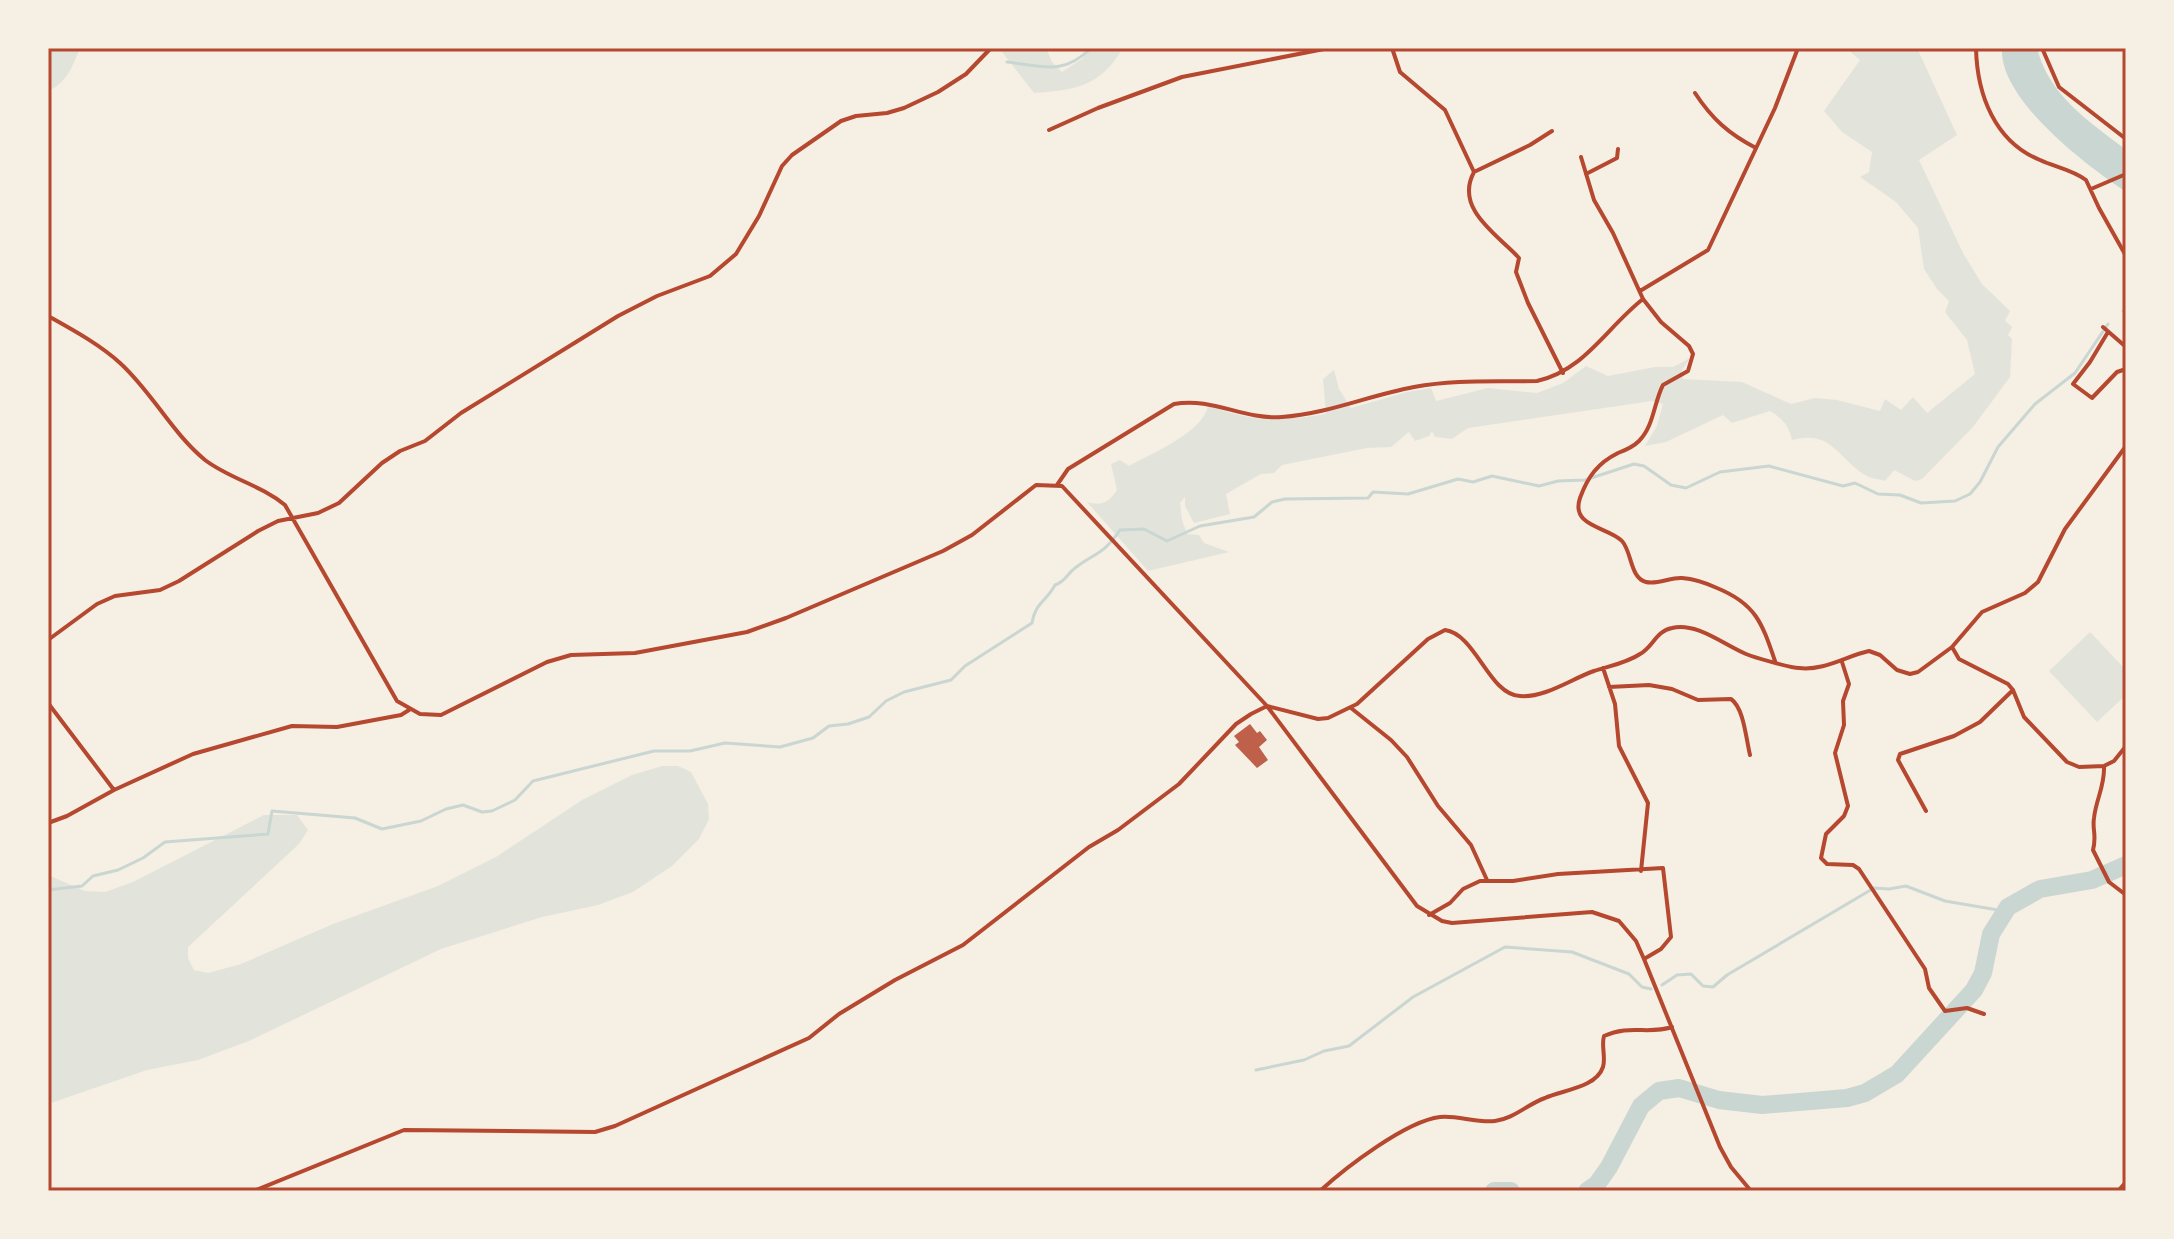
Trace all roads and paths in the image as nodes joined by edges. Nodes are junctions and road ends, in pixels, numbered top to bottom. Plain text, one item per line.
1 (991, 48) edge
2 (1329, 48) edge
3 (1392, 48) edge
4 (1798, 48) edge
5 (1976, 48) edge
6 (2042, 48) edge
7 (1695, 93) dead end
8 (1049, 130) dead end
9 (1552, 131) dead end
10 (2126, 139) edge
11 (1756, 148) junction
12 (1618, 149) dead end
13 (1581, 157) dead end
14 (1474, 172) junction
15 (1586, 174) junction
16 (2126, 174) edge
17 (2091, 189) junction
18 (2126, 256) edge
19 (1640, 291) junction
20 (1643, 299) junction
21 (48, 316) edge
22 (2126, 347) edge
23 (2126, 369) edge
24 (1563, 373) junction
25 (2126, 446) edge
26 (1057, 485) junction
27 (294, 517) junction
28 (48, 640) edge
29 (1952, 647) junction
30 (1775, 661) junction
31 (1842, 662) junction
32 (1603, 668) junction
33 (1609, 687) junction
34 (2013, 690) junction
35 (48, 703) edge
36 (1267, 706) junction
37 (1351, 708) junction
38 (409, 710) junction
39 (2126, 746) edge
40 (1750, 755) dead end
41 (2104, 766) junction
42 (114, 790) junction
43 (1926, 811) dead end
44 (48, 823) edge
45 (1641, 871) junction
46 (1487, 880) junction
47 (2126, 895) edge
48 (1429, 915) junction
49 (1644, 959) junction
50 (1984, 1014) dead end
51 (1672, 1027) junction
52 (2126, 1182) edge
53 (254, 1191) edge
54 (1320, 1191) edge
55 (1751, 1191) edge
56 (2118, 1191) edge

1 - 27 street
2 - 8 street
3 - 14 street
4 - 11 street
5 - 17 street
6 - 10 street
7 - 11 street
9 - 14 street
11 - 19 street
12 - 15 street
13 - 15 street
14 - 24 street
15 - 19 street
16 - 17 street
17 - 18 street
19 - 20 street
20 - 24 street
20 - 30 street
21 - 27 street
22 - 23 street
24 - 26 street
25 - 29 street
26 - 36 street
26 - 38 street
27 - 28 street
27 - 38 street
29 - 31 street
29 - 34 street
30 - 31 street
30 - 32 street
31 - 50 street
32 - 33 street
32 - 37 street
33 - 40 street
33 - 45 street
34 - 41 street
34 - 43 street
35 - 42 street
36 - 37 street
36 - 48 street
36 - 53 street
37 - 46 street
38 - 42 street
39 - 41 street
41 - 47 street
42 - 44 street
45 - 46 street
45 - 49 street
46 - 48 street
48 - 49 street
49 - 51 street
51 - 54 street
51 - 55 street
52 - 56 street

